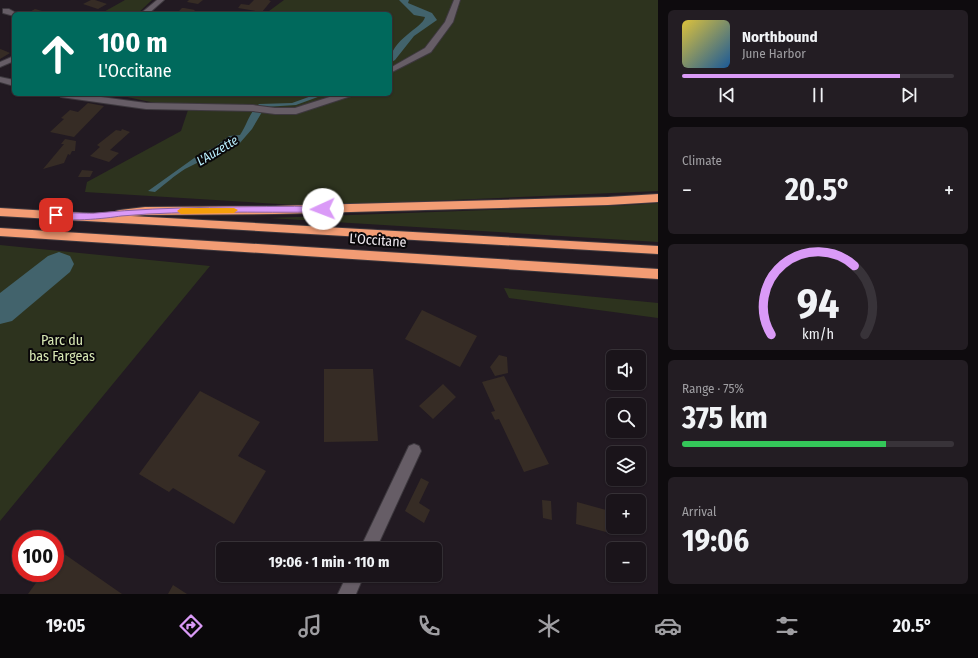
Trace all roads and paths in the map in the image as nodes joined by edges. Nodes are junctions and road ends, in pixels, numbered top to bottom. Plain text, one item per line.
1 (161, 0) edge
2 (457, 0) edge
3 (6, 11) dead end
4 (146, 12) edge
5 (12, 13) edge
6 (12, 59) edge
7 (0, 66) edge
8 (392, 70) edge
9 (0, 79) edge
10 (12, 82) edge
11 (75, 96) edge
12 (120, 96) edge
13 (343, 96) edge
14 (113, 102) junction
15 (658, 198) edge
16 (0, 212) edge
17 (84, 217) junction
18 (0, 232) edge
19 (658, 250) edge
20 (658, 274) edge
21 (414, 451) dead end
22 (371, 542) edge
23 (352, 582) edge
24 (346, 594) edge

1 - 4 street
2 - 8 street
3 - 5 street
6 - 7 street
9 - 10 street
11 - 14 street
12 - 14 street
13 - 14 street
15 - 17 highway
16 - 17 highway, L'Occitane
17 - 19 highway, L'Occitane
18 - 20 highway, L'Occitane
21 - 22 street
23 - 24 street

